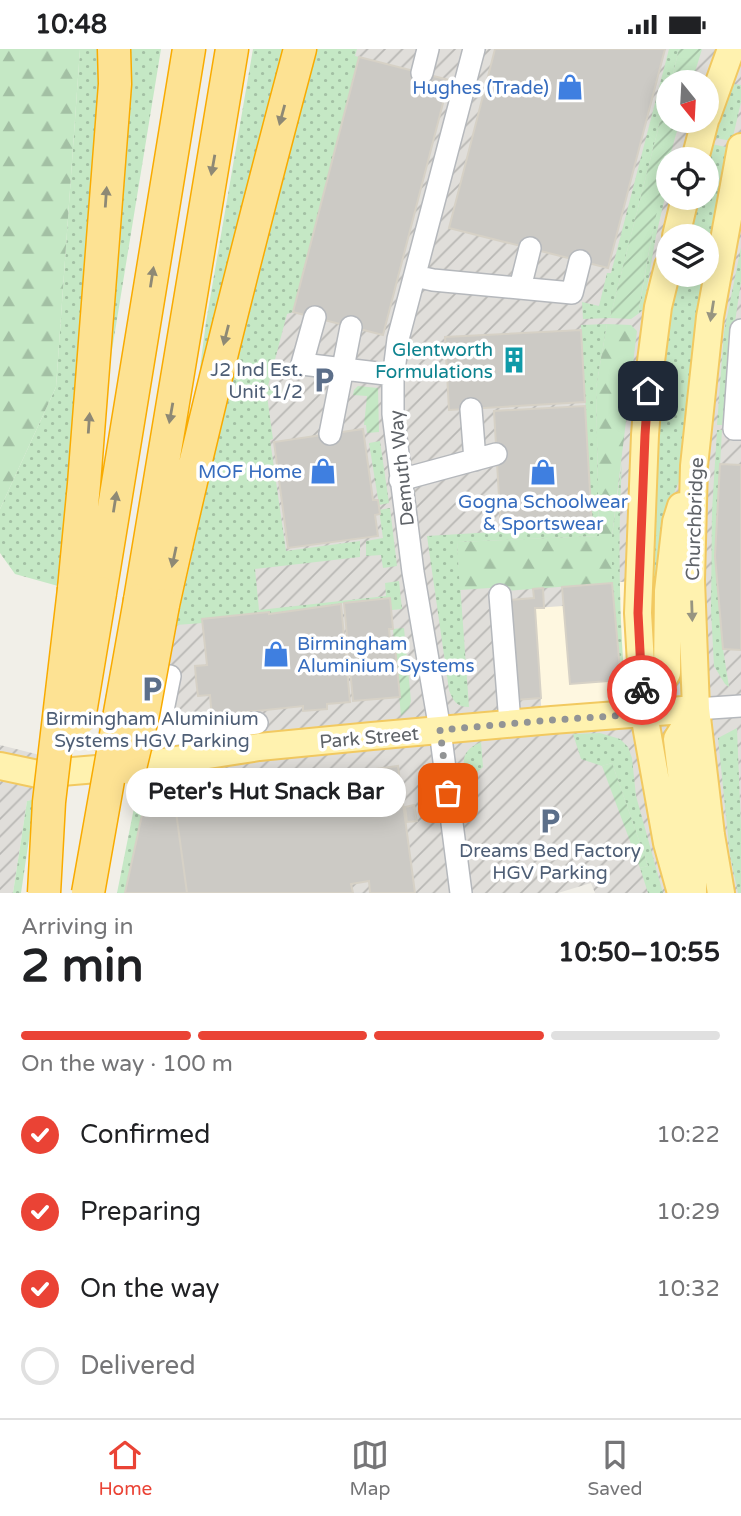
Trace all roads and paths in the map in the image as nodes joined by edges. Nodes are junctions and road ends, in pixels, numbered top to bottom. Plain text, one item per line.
1 (114, 49) edge
2 (189, 49) edge
3 (232, 49) edge
4 (300, 49) edge
5 (428, 49) edge
6 (474, 49) edge
7 (731, 49) edge
8 (422, 73) dead end
9 (719, 83) edge
10 (741, 147) edge
11 (530, 249) dead end
12 (580, 261) dead end
13 (415, 276) junction
14 (663, 287) edge
15 (520, 288) junction
16 (316, 317) dead end
17 (351, 327) dead end
18 (741, 330) edge
19 (343, 369) junction
20 (394, 375) junction
21 (471, 408) dead end
22 (738, 429) edge
23 (330, 434) dead end
24 (496, 454) dead end
25 (475, 460) junction
26 (694, 466) junction
27 (400, 479) junction
28 (87, 591) junction
29 (500, 595) dead end
30 (151, 602) junction
31 (170, 676) dead end
32 (741, 706) edge
33 (696, 709) junction
34 (644, 714) junction
35 (510, 723) junction
36 (257, 727) junction
37 (440, 730) junction
38 (0, 766) edge
39 (46, 893) edge
40 (88, 893) edge
41 (95, 893) edge
42 (461, 893) edge
43 (681, 893) edge
44 (693, 893) edge
45 (721, 893) edge

28 -> 1 highway
28 -> 2 highway
3 -> 30 highway
4 -> 30 highway
5 - 8 street
6 - 13 street, Demuth Way
7 - 9 main road
10 -> 26 main road, Churchbridge
11 - 15 street
12 - 15 street
13 - 15 street
13 - 20 street, Demuth Way
14 - 34 main road
16 - 19 street
17 - 19 street
18 - 22 street
19 - 20 street
19 - 23 street
20 - 27 street, Demuth Way
21 - 25 street
24 - 25 street
25 - 27 street
26 -> 33 main road, Churchbridge
26 - 34 main road
27 - 37 street, Demuth Way
28 - 39 highway, bridge
29 - 35 street
30 - 40 highway, bridge
30 - 41 highway, bridge
31 - 36 street
32 - 33 street, Park Street
33 - 34 main road, Park Street
33 - 44 main road
33 - 45 main road, Churchbridge
34 - 35 main road, Park Street
34 - 43 main road
35 - 37 main road, Park Street
36 - 37 main road, Park Street
36 - 38 main road, Park Street
37 - 42 street, Demuth Way

